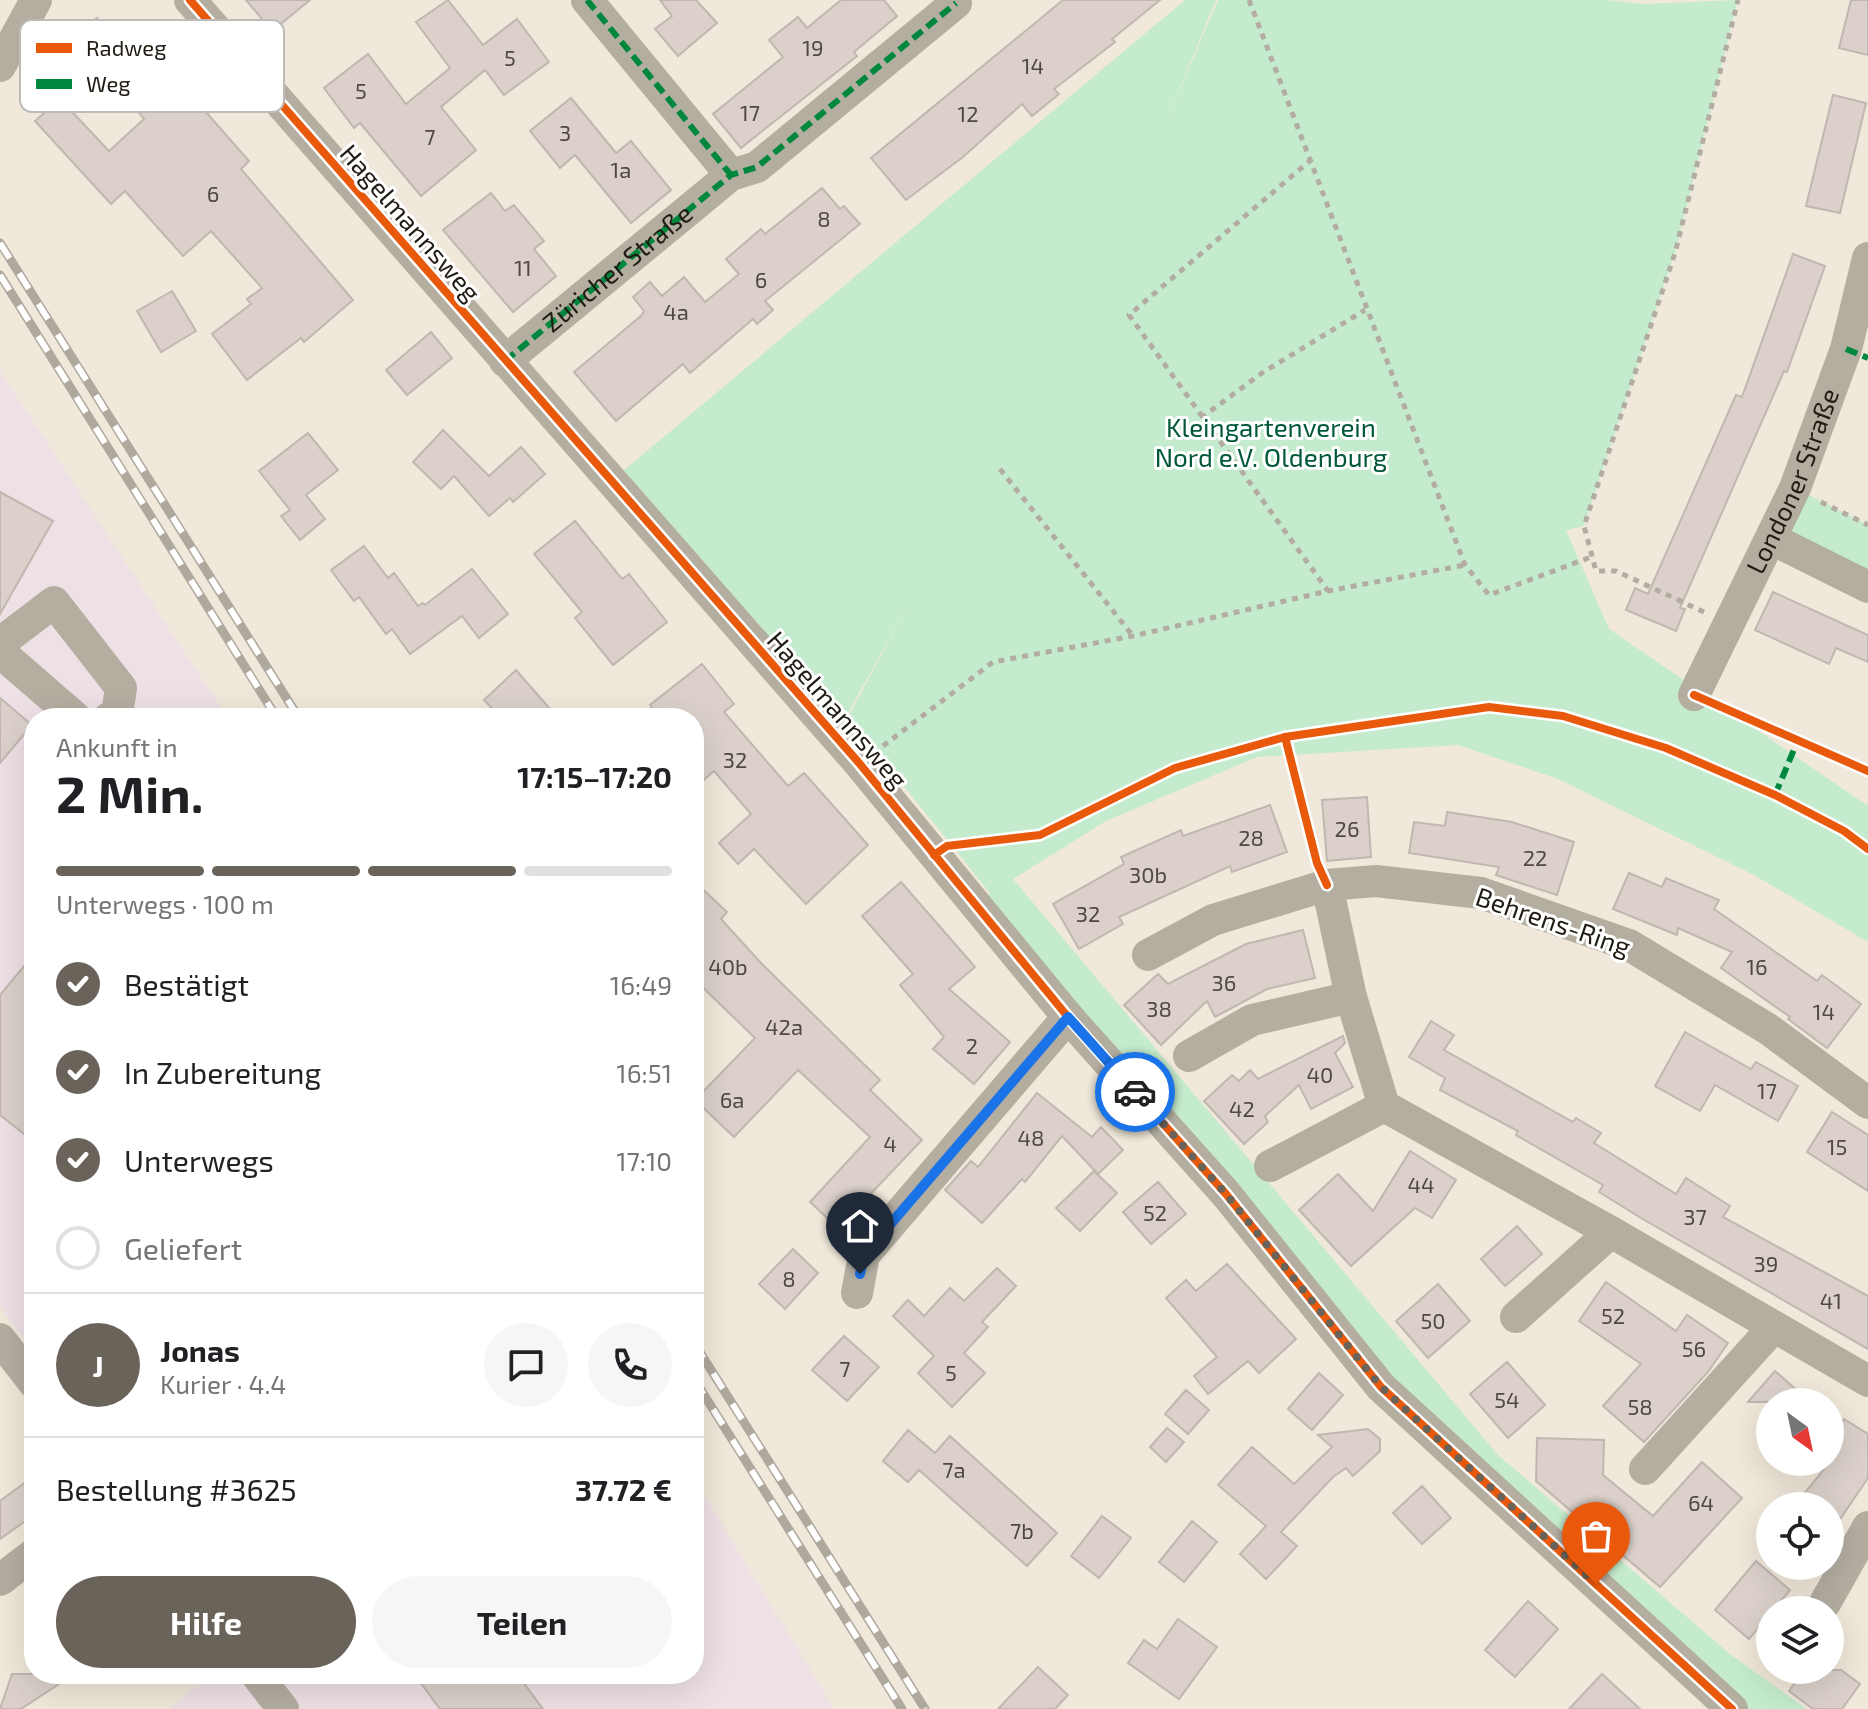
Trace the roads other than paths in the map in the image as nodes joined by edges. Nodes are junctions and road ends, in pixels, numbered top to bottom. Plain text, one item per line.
1 (36, 0) edge
2 (190, 0) edge
3 (587, 0) edge
4 (956, 3) dead end
5 (25, 20) edge
6 (207, 20) edge
7 (20, 29) edge
8 (0, 66) edge
9 (284, 108) edge
10 (731, 175) junction
11 (1868, 258) edge
12 (1857, 354) edge
13 (505, 361) junction
14 (1772, 539) junction
15 (1868, 587) edge
16 (0, 643) edge
17 (0, 652) edge
18 (1694, 695) dead end
19 (64, 708) edge
20 (118, 708) edge
21 (1327, 885) junction
22 (1148, 955) dead end
23 (1351, 997) junction
24 (1068, 1017) junction
25 (1189, 1056) dead end
26 (1868, 1103) edge
27 (1384, 1106) junction
28 (1270, 1166) dead end
29 (1611, 1232) junction
30 (857, 1293) dead end
31 (1516, 1317) dead end
32 (1773, 1328) junction
33 (0, 1339) edge
34 (24, 1370) edge
35 (1868, 1381) edge
36 (1645, 1469) dead end
37 (1868, 1527) edge
38 (24, 1562) edge
39 (0, 1580) edge
40 (1829, 1596) edge
41 (264, 1684) edge
42 (283, 1709) edge
43 (1732, 1709) edge

1 - 5 street
2 - 6 street, Hagelmannsweg
3 - 10 street
4 - 10 street, Züricher Straße
7 - 8 street
9 - 13 street, Hagelmannsweg
10 - 13 street, Züricher Straße
11 - 12 street, Londoner Straße
12 - 14 street, Londoner Straße
13 - 24 street, Hagelmannsweg
14 - 15 street
14 - 18 street, Londoner Straße
16 - 20 street
17 - 19 street
21 - 22 street, Behrens-Ring
21 - 23 street
21 - 26 street, Behrens-Ring
23 - 25 street
23 - 27 street
24 - 30 street
24 - 43 street, Hagelmannsweg
27 - 28 street
27 - 29 street
29 - 31 street
29 - 32 street
32 - 35 street
32 - 36 street
33 - 34 street
37 - 40 street
38 - 39 street
41 - 42 street

